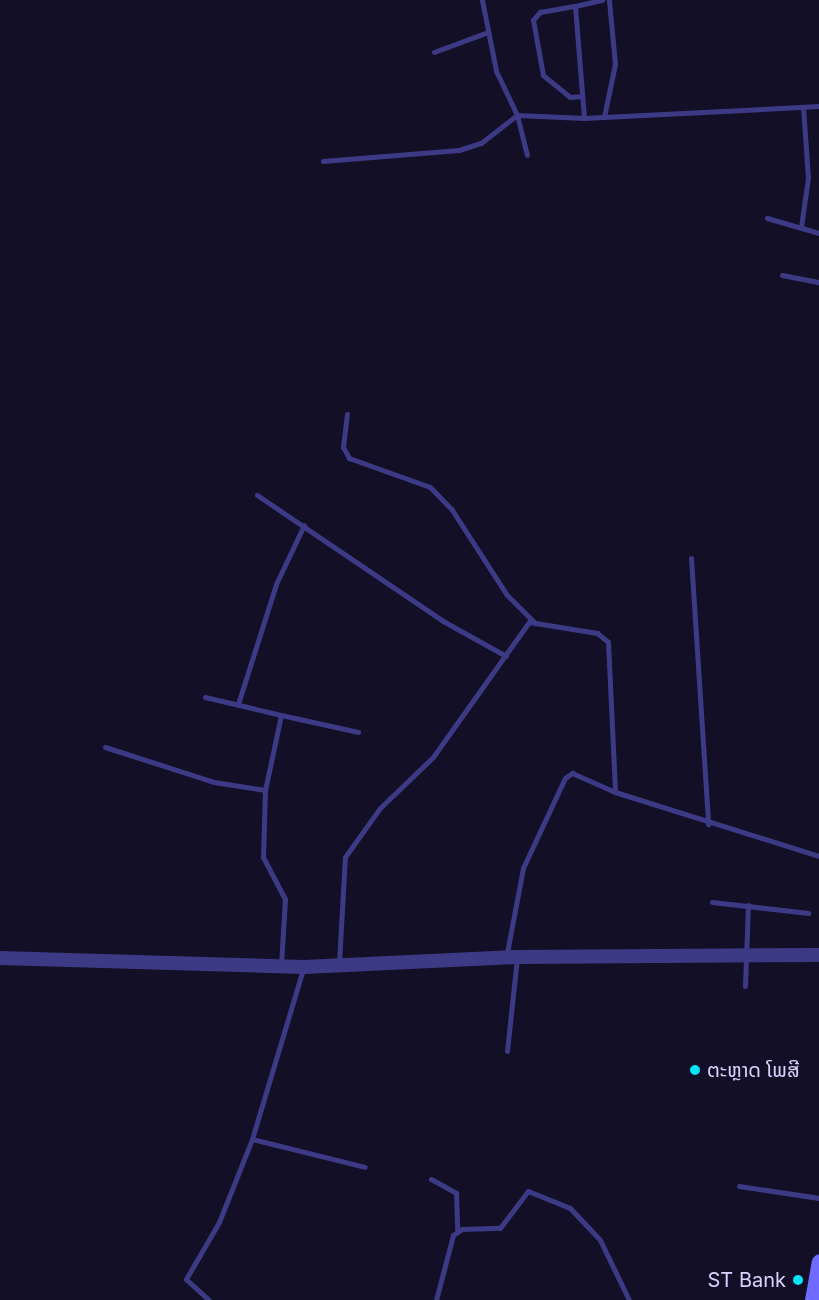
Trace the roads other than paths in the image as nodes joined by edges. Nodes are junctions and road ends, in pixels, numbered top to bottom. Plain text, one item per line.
1 (483, 0) edge
2 (602, 0) edge
3 (609, 0) edge
4 (575, 6) junction
5 (488, 32) junction
6 (434, 52) dead end
7 (582, 96) junction
8 (819, 106) edge
9 (803, 107) junction
10 (517, 115) junction
11 (604, 117) junction
12 (584, 118) junction
13 (527, 154) dead end
14 (323, 161) dead end
15 (767, 218) dead end
16 (801, 228) junction
17 (819, 233) edge
18 (782, 275) dead end
19 (819, 282) edge
20 (347, 414) dead end
21 (257, 495) dead end
22 (304, 525) junction
23 (691, 558) dead end
24 (535, 623) junction
25 (506, 656) junction
26 (205, 697) dead end
27 (238, 704) junction
28 (281, 715) junction
29 (358, 732) dead end
30 (105, 747) dead end
31 (265, 790) junction
32 (615, 792) junction
33 (708, 824) junction
34 (819, 856) edge
35 (712, 902) dead end
36 (748, 905) junction
37 (808, 913) dead end
38 (819, 955) edge
39 (748, 956) junction
40 (511, 957) junction
41 (0, 958) edge
42 (339, 965) junction
43 (281, 966) junction
44 (304, 967) junction
45 (745, 986) dead end
46 (507, 1051) dead end
47 (252, 1139) junction
48 (365, 1167) dead end
49 (431, 1179) dead end
50 (739, 1186) dead end
51 (819, 1198) edge
52 (457, 1232) junction
53 (819, 1262) edge
54 (208, 1300) edge
55 (436, 1300) edge
56 (629, 1300) edge
57 (812, 1300) edge

1 - 5 lane
2 - 4 lane
3 - 11 lane
4 - 7 lane
4 - 7 lane
5 - 6 lane
5 - 10 lane
7 - 12 lane
8 - 9 lane
9 - 11 lane
9 - 16 lane
10 - 12 lane
10 - 13 lane
10 - 14 lane
11 - 12 lane
15 - 16 lane
16 - 17 lane
18 - 19 lane
20 - 24 lane
21 - 22 lane
22 - 25 lane
22 - 27 lane
23 - 33 lane
24 - 25 lane
24 - 32 lane
25 - 42 lane
26 - 27 lane
27 - 28 lane
28 - 29 lane
28 - 31 lane
30 - 31 lane
31 - 43 lane
32 - 33 lane
32 - 40 lane
33 - 34 lane
35 - 36 lane
36 - 37 lane
36 - 39 lane
38 - 39 street
39 - 40 street
39 - 45 lane
40 - 42 street
40 - 46 lane
41 - 43 street
42 - 44 street
43 - 44 street
44 - 47 lane
47 - 48 lane
47 - 54 lane
49 - 52 lane
50 - 51 lane
52 - 55 lane
52 - 56 lane
53 - 57 main road

